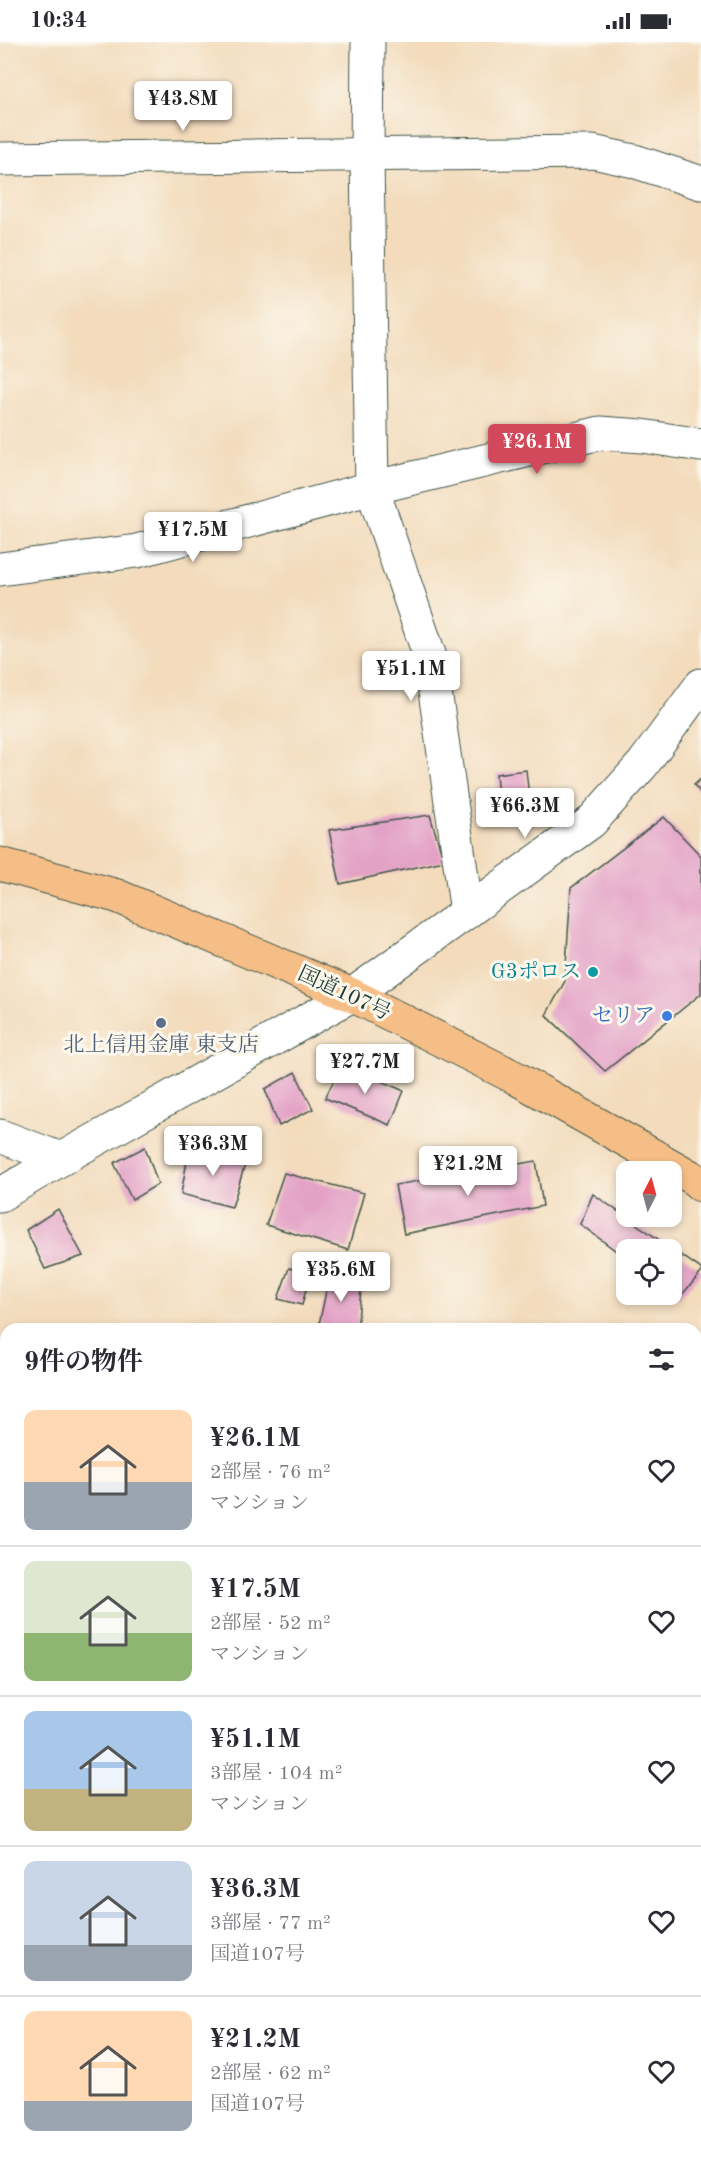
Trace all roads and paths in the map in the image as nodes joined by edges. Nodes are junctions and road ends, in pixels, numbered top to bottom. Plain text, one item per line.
1 (368, 42) edge
2 (367, 156) junction
3 (0, 159) edge
4 (701, 183) edge
5 (701, 445) edge
6 (372, 488) junction
7 (0, 569) edge
8 (701, 685) edge
9 (0, 864) edge
10 (467, 912) junction
11 (352, 995) junction
12 (0, 1136) edge
13 (61, 1159) junction
14 (701, 1185) edge
15 (0, 1195) edge

1 - 2 street
2 - 3 street
2 - 4 street
2 - 6 street
5 - 6 street
6 - 7 street
6 - 10 street
8 - 10 street
9 - 11 highway, 国道107号
10 - 11 street
11 - 13 street
11 - 14 highway, 国道107号
12 - 13 street
13 - 15 street

